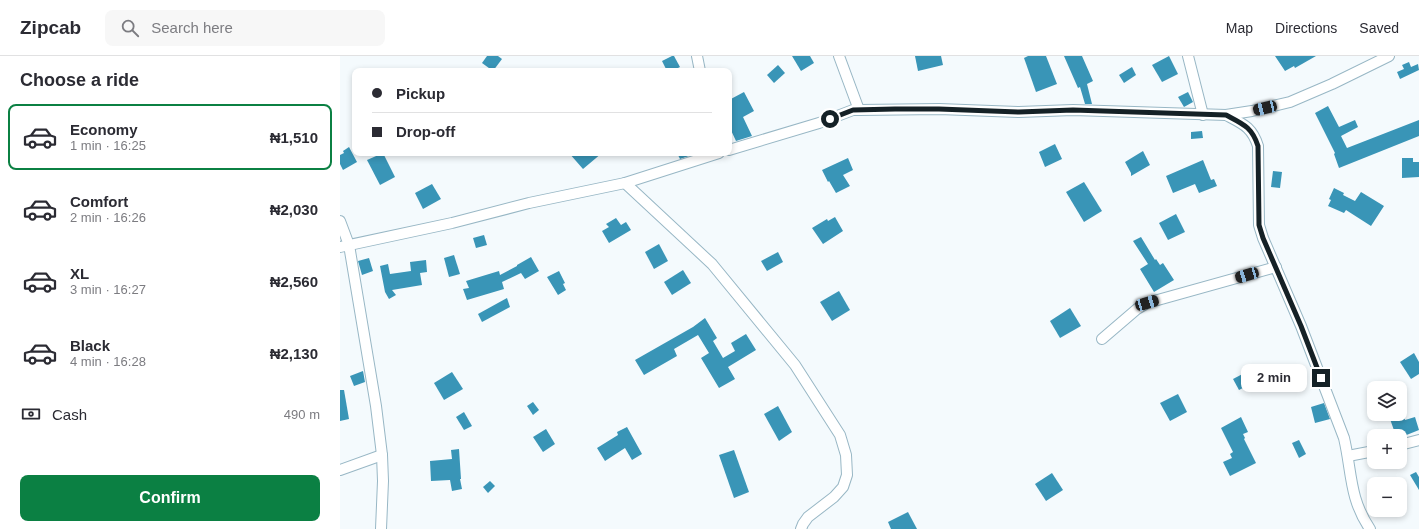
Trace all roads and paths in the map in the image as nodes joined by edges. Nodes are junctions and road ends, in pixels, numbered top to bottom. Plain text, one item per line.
1 (697, 56) edge
2 (839, 56) edge
3 (1188, 56) edge
4 (1389, 56) edge
5 (699, 68) edge
6 (859, 110) junction
7 (1203, 115) junction
8 (1226, 115) junction
9 (732, 149) edge
10 (710, 156) edge
11 (625, 183) junction
12 (340, 221) edge
13 (344, 246) edge
14 (1276, 267) junction
15 (1102, 339) dead end
16 (1419, 440) edge
17 (1407, 443) edge
18 (1367, 452) edge
19 (382, 455) junction
20 (1348, 456) junction
21 (340, 470) edge
22 (381, 529) edge
23 (801, 529) edge
24 (1370, 529) edge

1 - 5 street
2 - 6 street
3 - 7 street
4 - 8 street
6 - 7 street
6 - 9 street
7 - 8 street
8 - 14 street
10 - 11 street
11 - 13 street
11 - 23 street
12 - 13 street
13 - 19 street
14 - 15 street
14 - 20 street
16 - 17 street
18 - 20 street
19 - 21 street
19 - 22 street
20 - 24 street

